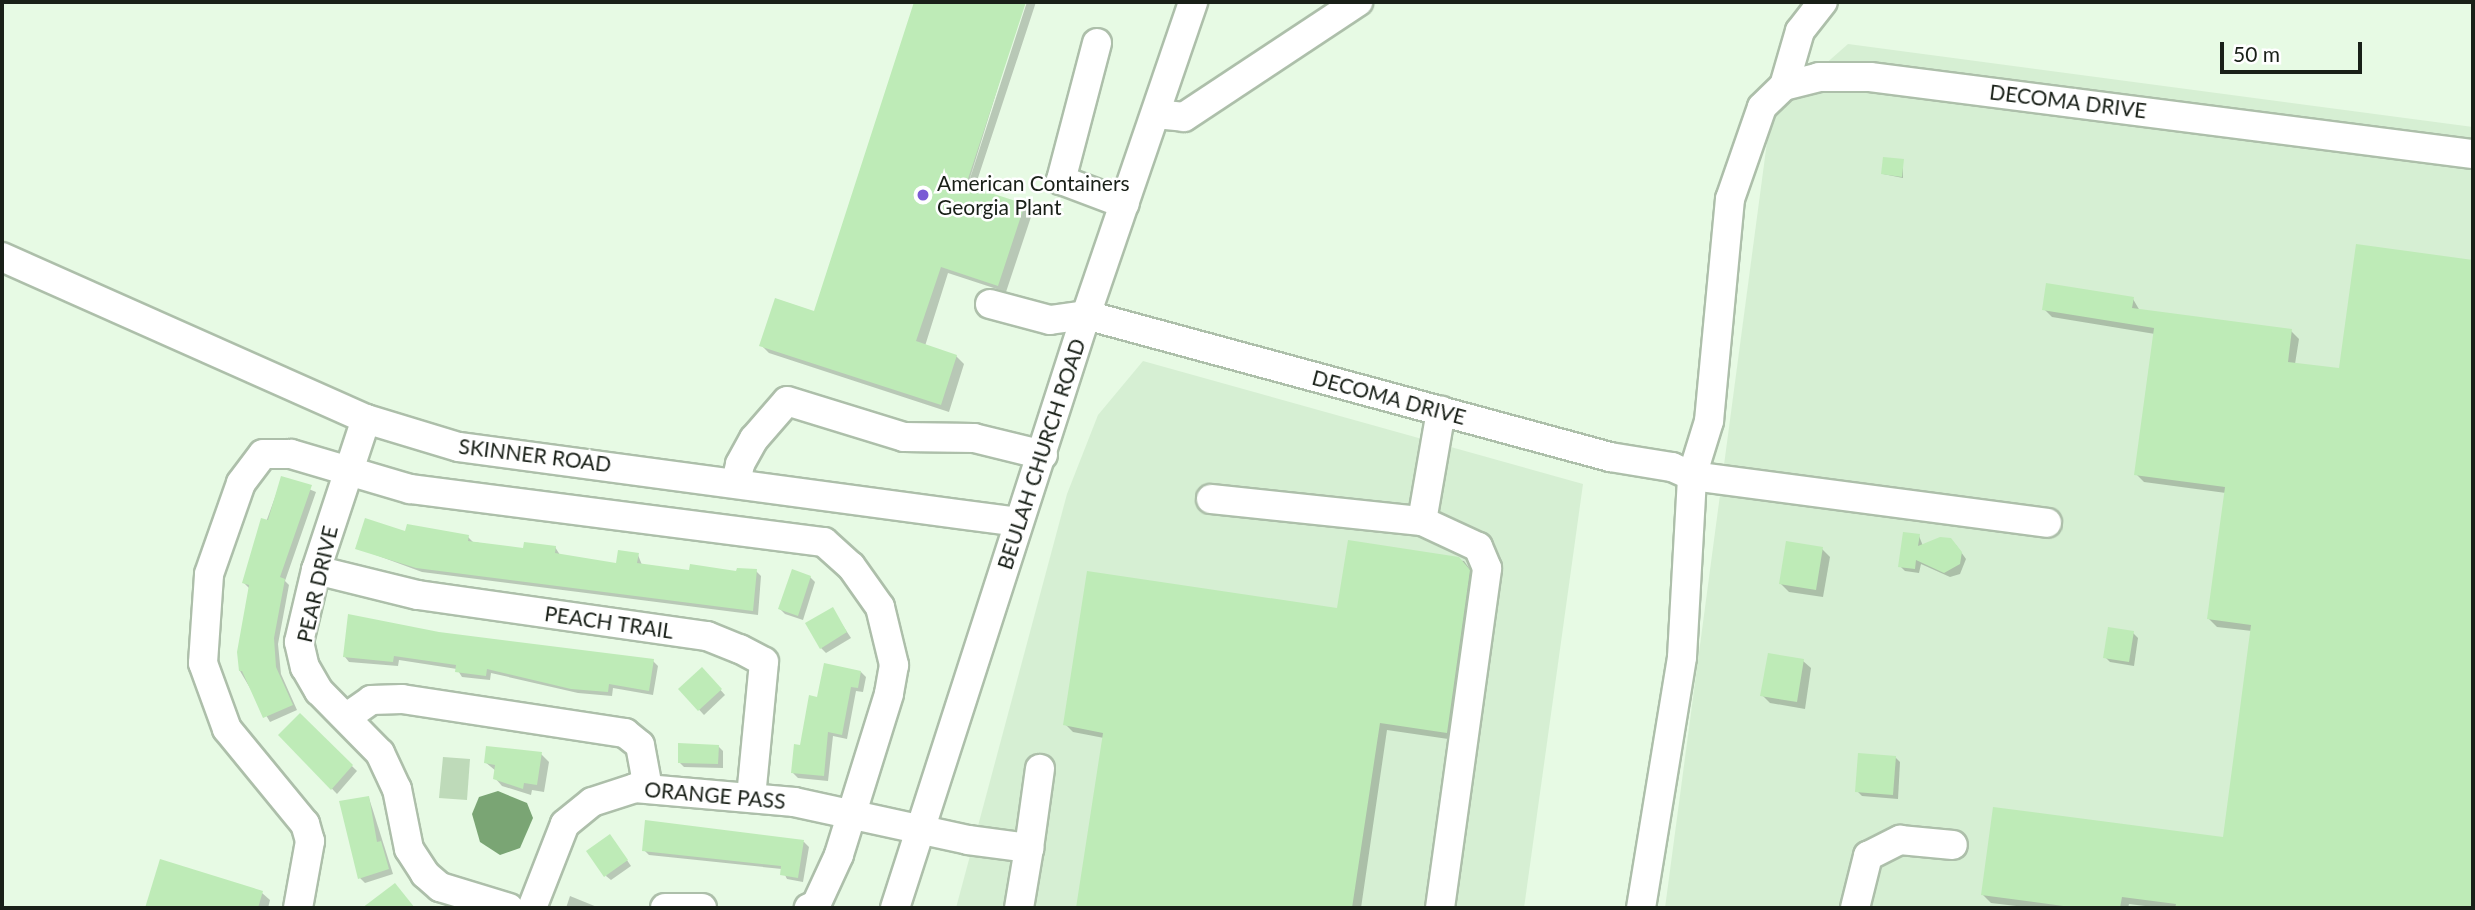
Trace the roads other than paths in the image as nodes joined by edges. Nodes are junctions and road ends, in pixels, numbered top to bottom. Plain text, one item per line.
1 (1193, 2) edge
2 (1358, 2) edge
3 (1823, 2) edge
4 (1097, 44) dead end
5 (1784, 86) junction
6 (1156, 114) junction
7 (2473, 154) edge
8 (1125, 204) junction
9 (2, 257) edge
10 (990, 304) dead end
11 (1086, 315) junction
12 (1441, 411) junction
13 (366, 419) junction
14 (1043, 455) junction
15 (348, 470) junction
16 (1692, 476) junction
17 (736, 482) junction
18 (1211, 499) dead end
19 (1018, 522) junction
20 (1422, 522) junction
21 (2047, 523) dead end
22 (316, 570) junction
23 (347, 717) junction
24 (1040, 769) dead end
25 (648, 788) junction
26 (751, 797) junction
27 (851, 814) junction
28 (920, 829) junction
29 (1953, 845) dead end
30 (1029, 848) junction
31 (298, 908) edge
32 (509, 908) edge
33 (532, 908) edge
34 (665, 908) edge
35 (702, 908) edge
36 (808, 908) edge
37 (895, 908) edge
38 (1019, 908) edge
39 (1440, 908) edge
40 (1641, 908) edge
41 (1855, 908) edge

1 - 6 street, BEULAH CHURCH ROAD
2 - 6 street
3 - 5 street
4 - 8 street
5 - 7 street, DECOMA DRIVE
5 - 16 street
6 - 8 street, BEULAH CHURCH ROAD
8 - 11 street, BEULAH CHURCH ROAD
9 - 13 street, SKINNER ROAD
10 - 11 street
11 - 12 street, DECOMA DRIVE
11 - 14 street, BEULAH CHURCH ROAD
12 - 16 street, DECOMA DRIVE
12 - 20 street
13 - 15 street, PEAR DRIVE
13 - 17 street, SKINNER ROAD
14 - 17 street
14 - 19 street, BEULAH CHURCH ROAD
15 - 22 street, PEAR DRIVE
15 - 27 street
15 - 31 street
16 - 21 street, DECOMA DRIVE
16 - 40 street
17 - 19 street, SKINNER ROAD
18 - 20 street
19 - 28 street, BEULAH CHURCH ROAD
20 - 39 street
22 - 23 street, PEAR DRIVE
22 - 26 street, PEACH TRAIL
23 - 25 street
23 - 32 street, PEAR DRIVE
24 - 30 street
25 - 26 street, ORANGE PASS
25 - 33 street, ORANGE PASS
26 - 27 street, ORANGE PASS
27 - 28 street, ORANGE PASS
27 - 36 street
28 - 30 street, ORANGE PASS
28 - 37 street, BEULAH CHURCH ROAD
29 - 41 street
30 - 38 street
34 - 35 street

